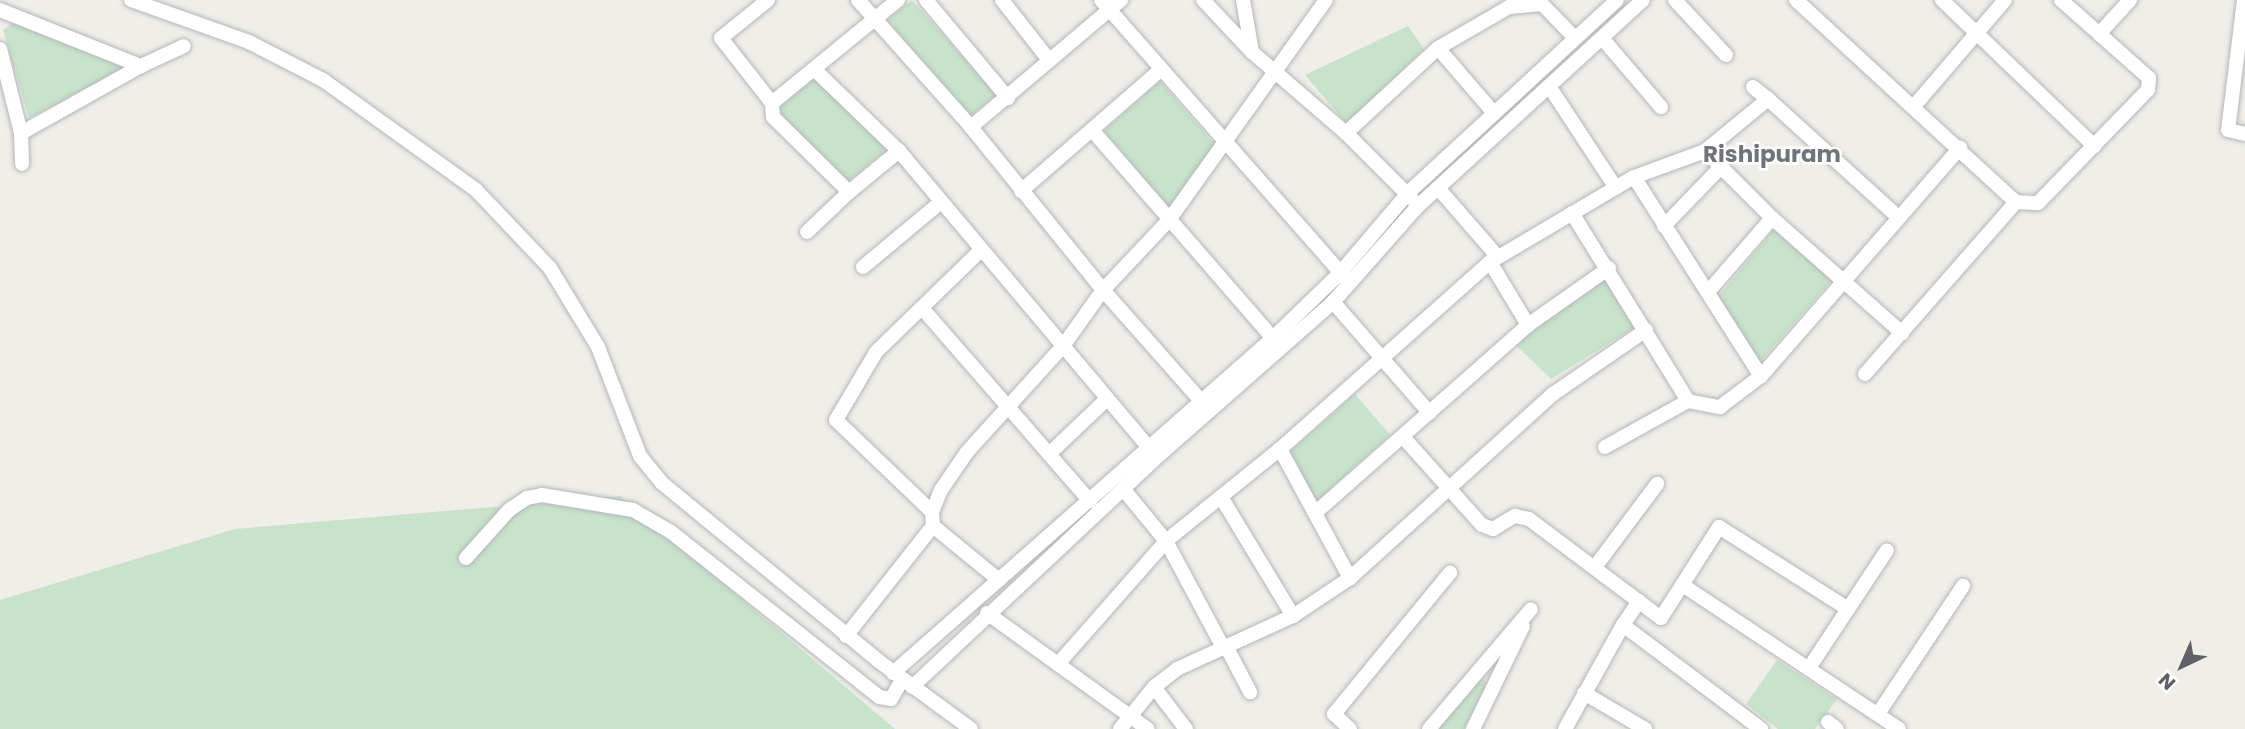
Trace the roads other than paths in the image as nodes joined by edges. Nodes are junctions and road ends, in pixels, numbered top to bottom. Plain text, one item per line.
1 (131, 0) edge
2 (172, 0) edge
3 (768, 0) edge
4 (858, 0) edge
5 (898, 0) edge
6 (926, 0) edge
7 (1002, 0) edge
8 (1121, 0) edge
9 (1203, 0) edge
10 (1243, 0) edge
11 (1326, 0) edge
12 (1617, 0) edge
13 (1643, 0) edge
14 (1675, 0) edge
15 (1796, 0) edge
16 (1942, 0) edge
17 (2005, 0) edge
18 (2061, 0) edge
19 (2130, 0) edge
20 (2244, 0) edge
21 (1105, 5) edge
22 (0, 10) edge
23 (162, 11) junction
24 (876, 20) junction
25 (2243, 25) edge
26 (1978, 32) junction
27 (2099, 34) junction
28 (1575, 38) junction
29 (1602, 38) junction
30 (184, 47) dead end
31 (1438, 48) junction
32 (0, 49) edge
33 (1252, 52) junction
34 (1726, 55) dead end
35 (1049, 60) junction
36 (141, 66) junction
37 (814, 69) junction
38 (1160, 70) junction
39 (1277, 71) junction
40 (1549, 86) junction
41 (1753, 87) dead end
42 (1008, 98) junction
43 (1768, 99) junction
44 (772, 103) junction
45 (1915, 105) junction
46 (1661, 107) dead end
47 (1494, 113) junction
48 (971, 127) junction
49 (1092, 130) junction
50 (21, 133) junction
51 (1346, 133) junction
52 (2245, 134) edge
53 (1224, 145) junction
54 (2094, 146) junction
55 (1960, 148) junction
56 (899, 151) junction
57 (1705, 151) junction
58 (22, 164) dead end
59 (1720, 168) junction
60 (1634, 177) junction
61 (1438, 188) junction
62 (1616, 188) junction
63 (1021, 191) junction
64 (849, 192) junction
65 (1408, 192) junction
66 (941, 202) junction
67 (2017, 202) junction
68 (1418, 206) junction
69 (1572, 213) junction
70 (1898, 217) junction
71 (1772, 218) junction
72 (1169, 220) junction
73 (1664, 226) junction
74 (807, 232) dead end
75 (980, 251) junction
76 (1494, 260) junction
77 (863, 267) dead end
78 (1609, 268) junction
79 (1340, 273) junction
80 (1843, 281) junction
81 (1351, 284) junction
82 (1103, 289) junction
83 (1708, 292) junction
84 (1333, 302) junction
85 (922, 308) junction
86 (1528, 325) junction
87 (1646, 330) junction
88 (1902, 332) junction
89 (1273, 338) junction
90 (1063, 346) junction
91 (1384, 359) junction
92 (1865, 374) dead end
93 (1761, 376) junction
94 (1107, 399) junction
95 (1688, 401) junction
96 (1202, 402) junction
97 (1008, 407) junction
98 (1430, 413) junction
99 (1403, 437) junction
100 (1605, 447) dead end
101 (1150, 449) junction
102 (1280, 449) junction
103 (1049, 454) junction
104 (1657, 484) dead end
105 (1450, 488) junction
106 (1124, 491) junction
107 (1222, 497) junction
108 (1090, 501) junction
109 (1315, 513) junction
110 (933, 519) junction
111 (1166, 541) junction
112 (1887, 550) dead end
113 (466, 558) dead end
114 (1595, 567) junction
115 (1450, 573) dead end
116 (1350, 578) junction
117 (999, 580) junction
118 (1684, 586) junction
119 (1963, 586) dead end
120 (1639, 601) junction
121 (1848, 609) junction
122 (987, 613) junction
123 (1293, 615) junction
124 (1623, 625) junction
125 (846, 636) junction
126 (1225, 649) junction
127 (1058, 664) junction
128 (1809, 668) junction
129 (903, 680) junction
130 (1154, 687) junction
131 (1250, 692) dead end
132 (1584, 693) junction
133 (1878, 714) junction
134 (1130, 715) junction
135 (971, 729) edge
136 (1120, 729) edge
137 (1148, 729) edge
138 (1186, 729) edge
139 (1350, 729) edge
140 (1429, 729) edge
141 (1473, 729) edge
142 (1565, 729) edge
143 (1645, 729) edge
144 (1761, 729) edge
145 (1899, 729) edge

1 - 23 street
2 - 23 street
3 - 44 street
4 - 24 street
5 - 24 street
6 - 42 street
7 - 35 street
8 - 21 street
9 - 33 street
10 - 33 street
11 - 39 street
12 - 28 street
13 - 29 street
14 - 34 street
15 - 45 street
16 - 26 street
17 - 26 street
18 - 27 street
19 - 27 street
20 - 25 street
21 - 35 street
21 - 38 street
22 - 36 street
23 - 125 street
24 - 37 street
24 - 48 street
25 - 52 street
26 - 45 street
26 - 54 street
27 - 54 street
28 - 31 street
28 - 47 street
29 - 40 street
29 - 46 street
30 - 36 street
31 - 47 street
31 - 51 street
32 - 50 street
33 - 39 street
35 - 42 street
36 - 50 street
37 - 44 street
37 - 56 street
38 - 49 street
38 - 53 street
39 - 51 street
39 - 53 street
40 - 61 street
40 - 62 street
41 - 43 street
42 - 48 street
43 - 57 street
43 - 70 street
44 - 64 street
45 - 55 street
47 - 65 street
48 - 63 street
49 - 63 street
49 - 72 street
50 - 58 street
51 - 65 street
53 - 72 street
53 - 79 street
54 - 67 street
55 - 67 street
55 - 70 street
56 - 64 street
56 - 66 street
57 - 59 street
57 - 60 street
59 - 71 street
59 - 73 street
60 - 62 street
60 - 73 street
61 - 68 street
61 - 76 street
62 - 69 street
63 - 82 street
64 - 74 street
65 - 68 street
65 - 79 street
66 - 75 street
66 - 77 street
67 - 88 street
68 - 81 street
69 - 76 street
69 - 78 street
70 - 80 street
71 - 80 street
71 - 83 street
72 - 82 street
72 - 89 street
73 - 83 street
75 - 85 street
75 - 90 street
76 - 86 street
76 - 91 street
78 - 86 street
78 - 87 street
79 - 81 street
79 - 89 street
80 - 88 street
80 - 93 street
81 - 84 street
82 - 90 street
82 - 96 street
83 - 93 street
84 - 91 street
84 - 106 street
85 - 97 street
85 - 110 street
86 - 98 street
87 - 95 street
87 - 105 street
88 - 92 street
89 - 96 street
90 - 94 street
90 - 97 street
91 - 98 street
91 - 102 street
93 - 95 street
94 - 101 street
94 - 103 street
95 - 100 street
96 - 101 street
97 - 103 street
97 - 110 street
98 - 99 street
99 - 105 street
99 - 109 street
101 - 108 street
102 - 107 street
102 - 109 street
103 - 108 street
104 - 114 street
105 - 114 street
105 - 116 street
106 - 111 street
106 - 122 street
107 - 111 street
107 - 123 street
108 - 117 street
109 - 116 street
110 - 117 street
110 - 125 street
111 - 126 street
111 - 127 street
112 - 121 street
113 - 129 street
114 - 120 street
115 - 139 street
116 - 123 street
117 - 129 street
118 - 120 street
118 - 121 street
118 - 128 street
119 - 133 street
120 - 124 street
121 - 128 street
122 - 127 street
122 - 129 street
123 - 126 street
124 - 132 street
124 - 144 street
125 - 129 street
126 - 130 street
126 - 131 street
127 - 134 street
128 - 133 street
129 - 135 street
130 - 134 street
130 - 138 street
132 - 142 street
132 - 143 street
133 - 145 street
134 - 136 street
134 - 137 street
140 - 141 street

